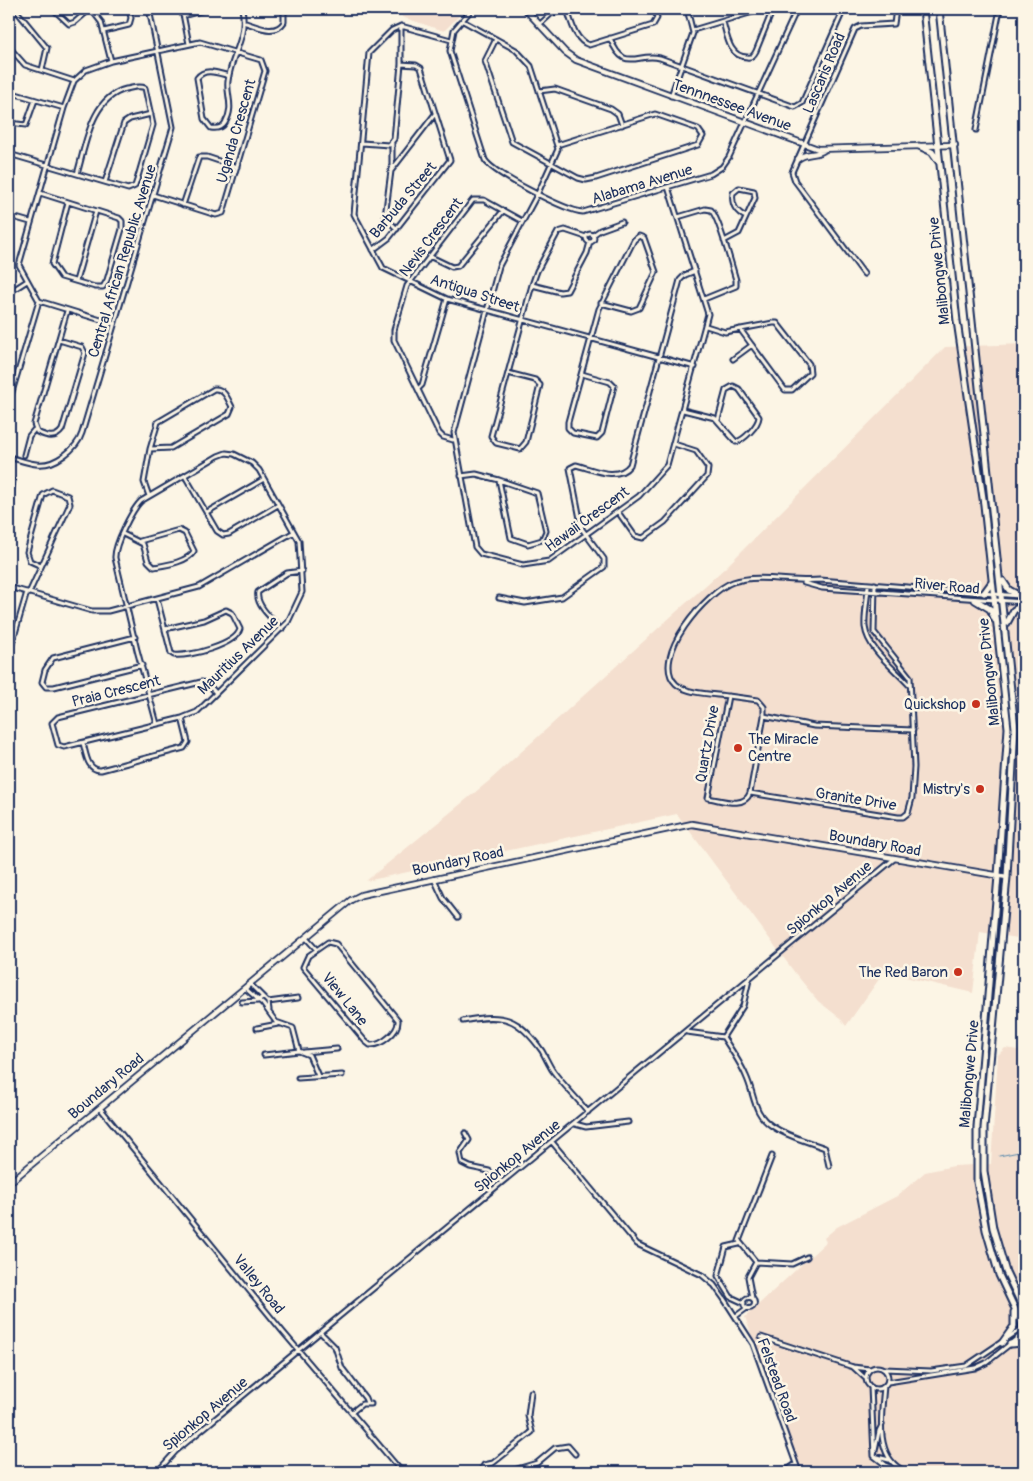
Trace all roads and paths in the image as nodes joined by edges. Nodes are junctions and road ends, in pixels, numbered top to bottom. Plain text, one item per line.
1 (15, 9) edge
2 (53, 9) edge
3 (90, 9) edge
4 (129, 9) edge
5 (149, 9) edge
6 (182, 9) edge
7 (208, 9) edge
8 (242, 9) edge
9 (284, 9) edge
10 (472, 9) edge
11 (526, 9) edge
12 (567, 9) edge
13 (654, 9) edge
14 (687, 9) edge
15 (797, 9) edge
16 (844, 9) edge
17 (896, 9) edge
18 (923, 9) edge
19 (939, 9) edge
20 (1000, 9) edge
21 (183, 16) junction
22 (463, 21) junction
23 (723, 22) junction
24 (245, 23) junction
25 (401, 26) junction
26 (539, 26) junction
27 (694, 30) junction
28 (104, 31) junction
29 (610, 38) junction
30 (496, 39) junction
31 (451, 40) junction
32 (189, 44) junction
33 (9, 47) edge
34 (158, 50) junction
35 (237, 52) junction
36 (111, 61) junction
37 (401, 64) junction
38 (682, 66) junction
39 (42, 70) junction
40 (229, 76) junction
41 (74, 81) junction
42 (539, 91) junction
43 (9, 92) edge
44 (758, 94) junction
45 (671, 96) junction
46 (35, 100) junction
47 (64, 108) junction
48 (436, 113) junction
49 (151, 114) junction
50 (9, 123) edge
51 (745, 123) junction
52 (622, 125) junction
53 (976, 130) dead end
54 (392, 142) junction
55 (362, 143) junction
56 (557, 145) junction
57 (804, 145) junction
58 (938, 145) junction
59 (955, 145) junction
60 (919, 146) junction
61 (824, 150) junction
62 (9, 154) edge
63 (798, 159) junction
64 (551, 164) junction
65 (941, 164) junction
66 (48, 166) junction
67 (237, 167) junction
68 (392, 169) junction
69 (77, 174) junction
70 (105, 182) junction
71 (668, 187) junction
72 (40, 193) junction
73 (538, 193) junction
74 (153, 195) junction
75 (68, 202) junction
76 (183, 204) junction
77 (503, 210) junction
78 (96, 211) junction
79 (9, 216) edge
80 (678, 217) junction
81 (746, 217) junction
82 (522, 221) junction
83 (30, 222) junction
84 (622, 222) dead end
85 (397, 229) junction
86 (593, 236) junction
87 (586, 237) junction
88 (724, 241) junction
89 (590, 242) junction
90 (373, 250) junction
91 (429, 256) junction
92 (695, 271) junction
93 (864, 274) dead end
94 (27, 281) junction
95 (76, 281) junction
96 (410, 282) junction
97 (532, 285) junction
98 (9, 299) edge
99 (446, 299) junction
100 (704, 299) junction
101 (40, 301) junction
102 (602, 303) junction
103 (487, 310) junction
104 (67, 311) junction
105 (522, 320) junction
106 (114, 324) junction
107 (706, 326) junction
108 (740, 329) junction
109 (591, 338) junction
110 (58, 340) junction
111 (752, 346) junction
112 (659, 358) junction
113 (733, 359) dead end
114 (695, 367) junction
115 (508, 373) junction
116 (582, 374) junction
117 (418, 389) junction
118 (9, 402) edge
119 (683, 410) junction
120 (718, 420) junction
121 (34, 430) junction
122 (454, 440) junction
123 (674, 444) junction
124 (150, 449) junction
125 (24, 455) dead end
126 (9, 457) edge
127 (185, 476) junction
128 (461, 476) junction
129 (9, 478) edge
130 (264, 479) junction
131 (500, 480) junction
132 (149, 496) junction
133 (9, 505) edge
134 (278, 505) junction
135 (207, 512) junction
136 (618, 512) junction
137 (294, 532) junction
138 (123, 534) junction
139 (586, 535) junction
140 (140, 541) junction
141 (41, 566) junction
142 (302, 571) junction
143 (1000, 576) junction
144 (802, 582) junction
145 (992, 582) junction
146 (868, 584) junction
147 (875, 584) junction
148 (9, 587) edge
149 (28, 592) junction
150 (868, 592) junction
151 (875, 592) junction
152 (984, 593) junction
153 (499, 598) dead end
154 (994, 598) junction
155 (1003, 598) junction
156 (157, 599) junction
157 (975, 600) junction
158 (1024, 600) edge
159 (127, 606) junction
160 (1006, 628) junction
161 (165, 629) junction
162 (282, 629) junction
163 (998, 630) junction
164 (135, 637) junction
165 (9, 652) edge
166 (142, 665) junction
167 (910, 686) junction
168 (216, 692) junction
169 (149, 695) junction
170 (728, 696) junction
171 (764, 716) junction
172 (182, 718) junction
173 (157, 724) junction
174 (913, 730) junction
175 (83, 742) junction
176 (67, 746) joint
177 (750, 793) junction
178 (894, 859) junction
179 (998, 876) junction
180 (1008, 877) junction
181 (434, 879) junction
182 (458, 917) dead end
183 (306, 938) junction
184 (316, 949) junction
185 (748, 980) junction
186 (250, 984) junction
187 (245, 988) junction
188 (262, 998) junction
189 (298, 998) dead end
190 (258, 1001) junction
191 (242, 1002) dead end
192 (268, 1002) junction
193 (269, 1010) junction
194 (463, 1021) dead end
195 (278, 1023) junction
196 (257, 1028) dead end
197 (687, 1032) junction
198 (723, 1037) junction
199 (336, 1049) dead end
200 (299, 1051) junction
201 (304, 1052) junction
202 (264, 1055) dead end
203 (342, 1075) dead end
204 (318, 1076) junction
205 (298, 1078) dead end
206 (100, 1108) junction
207 (588, 1112) junction
208 (628, 1122) dead end
209 (575, 1124) junction
210 (465, 1133) dead end
211 (552, 1142) junction
212 (772, 1156) dead end
213 (828, 1166) dead end
214 (502, 1182) junction
215 (9, 1183) edge
216 (739, 1244) junction
217 (808, 1257) dead end
218 (756, 1262) junction
219 (752, 1298) junction
220 (744, 1303) junction
221 (747, 1308) junction
222 (1014, 1309) junction
223 (1024, 1310) edge
224 (736, 1316) junction
225 (1024, 1329) edge
226 (321, 1333) junction
227 (761, 1337) dead end
228 (1002, 1342) junction
229 (1024, 1343) edge
230 (1010, 1344) junction
231 (300, 1351) junction
232 (853, 1367) junction
233 (870, 1369) junction
234 (885, 1369) junction
235 (866, 1379) junction
236 (888, 1382) junction
237 (884, 1386) junction
238 (872, 1388) junction
239 (531, 1392) dead end
240 (352, 1412) junction
241 (882, 1424) junction
242 (575, 1454) dead end
243 (874, 1456) junction
244 (890, 1460) junction
245 (796, 1464) junction
246 (157, 1472) edge
247 (402, 1472) edge
248 (480, 1472) edge
249 (507, 1472) edge
250 (784, 1472) edge
251 (798, 1472) edge
252 (906, 1472) edge

1 - 39 street
2 - 3 street
3 - 28 street
4 - 28 street
5 - 34 street, Central African Republic Avenue
6 - 21 street
7 - 21 street
8 - 24 street
9 - 24 street
10 - 22 street
11 - 26 street, Tennnessee Avenue
12 - 26 street
12 - 29 street
13 - 29 street
14 - 27 street
15 - 44 street, Alabama Avenue
16 - 44 street
17 - 57 street, Lascaris Road
18 - 58 main road, Malibongwe Drive
19 - 59 main road, Malibongwe Drive
20 - 53 street
21 - 32 street
22 - 30 street
22 - 31 street
23 - 23 street
23 - 27 street
24 - 35 street
25 - 31 street
25 - 37 street
25 - 55 street, Antigua Street
26 - 45 street, Tennnessee Avenue
27 - 38 street
28 - 36 street
29 - 38 street
30 - 42 street
30 - 64 street
31 - 73 street, Alabama Avenue
32 - 34 street, Uganda Crescent
32 - 35 street, Uganda Crescent
33 - 39 street
34 - 36 street, Uganda Crescent
34 - 74 street, Central African Republic Avenue
35 - 40 street
35 - 67 street, Uganda Crescent
36 - 41 street, Uganda Crescent
37 - 48 street, Barbuda Street
37 - 54 street
38 - 44 street
38 - 45 street
39 - 41 street
40 - 40 street
41 - 47 street
42 - 52 street
42 - 56 street
43 - 46 street
44 - 51 street, Alabama Avenue
45 - 51 street, Tennnessee Avenue
46 - 47 street
46 - 50 street
47 - 66 street
48 - 68 street
48 - 85 street, Barbuda Street
49 - 69 street
49 - 70 street
49 - 70 street
51 - 57 street, Tennnessee Avenue
51 - 71 street, Alabama Avenue
52 - 56 street
52 - 64 street
54 - 55 street
54 - 68 street
55 - 90 street, Antigua Street
56 - 64 street, Hawaii Crescent
57 - 61 street, Tennnessee Avenue
57 - 63 street, Lascaris Road
58 - 59 street, Tennnessee Avenue
58 - 60 street, Tennnessee Avenue
58 - 65 main road, Malibongwe Drive
59 - 143 main road, Malibongwe Drive
60 - 61 street, Tennnessee Avenue
60 - 65 main road
61 - 63 street
62 - 66 street
63 - 93 street, Lascaris Road
64 - 73 street, Hawaii Crescent
65 - 145 main road, Malibongwe Drive
66 - 69 street
66 - 72 street
67 - 76 street
67 - 76 street, Uganda Crescent
68 - 85 street
69 - 70 street
71 - 73 street, Alabama Avenue
71 - 80 street, Hawaii Crescent
72 - 75 street
72 - 83 street
73 - 82 street, Hawaii Crescent
74 - 76 street, Uganda Crescent
74 - 106 street, Central African Republic Avenue
75 - 78 street
75 - 95 street
77 - 82 street, Nevis Crescent
77 - 91 street, Nevis Crescent
77 - 91 street
78 - 95 street
78 - 95 street
79 - 83 street
80 - 88 street
80 - 92 street, Hawaii Crescent
81 - 81 street
81 - 88 street
82 - 103 street, Hawaii Crescent
83 - 94 street
84 - 86 street
85 - 90 street, Barbuda Street
86 - 87 street
86 - 89 street
87 - 89 street
87 - 97 street
88 - 100 street
89 - 97 street
90 - 96 street, Antigua Street
91 - 96 street, Nevis Crescent
92 - 100 street, Hawaii Crescent
92 - 112 street
94 - 98 street
94 - 101 street
96 - 99 street, Antigua Street
96 - 117 street, Nevis Crescent
97 - 105 street
99 - 103 street, Antigua Street
99 - 117 street
100 - 107 street, Hawaii Crescent
101 - 104 street
101 - 118 street
102 - 102 street
102 - 109 street
103 - 105 street, Antigua Street
103 - 122 street, Hawaii Crescent
104 - 106 street
104 - 110 street
105 - 109 street, Antigua Street
105 - 115 street
106 - 126 street, Central African Republic Avenue
107 - 108 street
107 - 114 street, Hawaii Crescent
108 - 111 street
108 - 111 street
109 - 112 street, Antigua Street
109 - 116 street
110 - 121 street
110 - 121 street
111 - 113 street
112 - 114 street, Antigua Street
112 - 139 street
114 - 119 street, Hawaii Crescent
115 - 115 street
116 - 116 street
117 - 122 street, Nevis Crescent
119 - 120 street
119 - 123 street, Hawaii Crescent
120 - 120 street
121 - 125 street
122 - 128 street, Hawaii Crescent
123 - 136 street, Hawaii Crescent
123 - 136 street
124 - 124 street
124 - 132 street
127 - 130 street, Mauritius Avenue
127 - 132 street, Mauritius Avenue
127 - 135 street
128 - 131 street
128 - 139 street, Hawaii Crescent
129 - 133 street
130 - 134 street, Mauritius Avenue
130 - 135 street
131 - 131 street
132 - 138 street, Mauritius Avenue
134 - 135 street
134 - 137 street, Mauritius Avenue
136 - 139 street, Hawaii Crescent
137 - 142 street, Mauritius Avenue
137 - 156 street
138 - 140 street
138 - 159 street, Mauritius Avenue
139 - 153 street
140 - 140 street
141 - 141 street
141 - 149 street
142 - 162 street, Mauritius Avenue
142 - 162 street
143 - 155 main road, Malibongwe Drive
143 - 158 main road
144 - 146 street, River Road
144 - 150 street, River Road
144 - 170 street
145 - 152 main road
145 - 154 main road, Malibongwe Drive
146 - 147 street, River Road
146 - 150 street
147 - 151 street, Granite Drive
147 - 152 street, River Road
148 - 149 street
149 - 159 street
149 - 165 street
150 - 151 street, River Road
150 - 167 street
151 - 157 street, River Road
151 - 167 street, Granite Drive
152 - 154 street, River Road
154 - 155 street, River Road
154 - 157 street, River Road
154 - 163 main road, Malibongwe Drive
155 - 158 street, River Road
155 - 158 street, River Road
155 - 160 main road, Malibongwe Drive
156 - 159 street
156 - 161 street
157 - 163 main road
158 - 160 main road
159 - 164 street, Mauritius Avenue
160 - 180 main road, Malibongwe Drive
161 - 161 street
162 - 168 street, Mauritius Avenue
163 - 179 main road, Malibongwe Drive
164 - 166 street, Mauritius Avenue
164 - 166 street
166 - 169 street, Mauritius Avenue
167 - 174 street, Granite Drive
168 - 169 street, Praia Crescent
168 - 172 street, Mauritius Avenue
169 - 173 street, Mauritius Avenue
169 - 176 street, Praia Crescent
170 - 171 street, Quartz Drive
170 - 177 street, Quartz Drive
171 - 174 street
171 - 177 street
172 - 173 street, Mauritius Avenue
172 - 175 street
173 - 175 street, Mauritius Avenue
174 - 177 street, Granite Drive
175 - 176 street, Mauritius Avenue
178 - 179 street, Boundary Road
178 - 181 street, Boundary Road
178 - 185 street, Spionkop Avenue
179 - 180 street, Boundary Road
179 - 222 main road, Malibongwe Drive
180 - 223 main road, Malibongwe Drive
181 - 182 street
181 - 183 street, Boundary Road
183 - 184 street
183 - 186 street, Boundary Road
184 - 184 street, View Lane
185 - 197 street, Spionkop Avenue
185 - 198 street
186 - 187 street, Boundary Road
186 - 188 street
187 - 190 street
187 - 206 street, Boundary Road
188 - 190 street
188 - 192 street
189 - 192 street
190 - 191 street
190 - 193 street
192 - 193 street
193 - 195 street
194 - 207 street
195 - 196 street
195 - 200 street
197 - 198 street
197 - 207 street, Spionkop Avenue
198 - 213 street
199 - 201 street
200 - 201 street
200 - 202 street
201 - 204 street
203 - 204 street
204 - 205 street
206 - 215 street, Boundary Road
206 - 231 street, Valley Road
207 - 209 street, Spionkop Avenue
208 - 209 street
209 - 211 street, Spionkop Avenue
210 - 214 street
211 - 214 street, Spionkop Avenue
211 - 224 street, Felstead Road
212 - 216 street
214 - 226 street, Spionkop Avenue
216 - 218 street
216 - 220 street
217 - 218 street
218 - 219 street
219 - 220 street
219 - 221 street
220 - 221 street
221 - 224 street
222 - 225 main road, Malibongwe Drive
222 - 228 main road
224 - 245 street, Felstead Road
225 - 228 street
225 - 230 street
226 - 231 street, Spionkop Avenue
226 - 240 street
227 - 232 street
228 - 234 street
229 - 230 main road
230 - 236 street
231 - 240 street, Valley Road
231 - 246 street, Spionkop Avenue
232 - 233 street
232 - 235 street
233 - 234 street
233 - 235 street
234 - 236 street
235 - 238 street
236 - 237 street
237 - 238 street
237 - 241 street
238 - 243 street
239 - 248 street
240 - 247 street, Valley Road
241 - 243 street
241 - 244 street
242 - 249 street
243 - 244 street
243 - 252 street
244 - 252 street
245 - 250 street
245 - 251 street, Felstead Road

